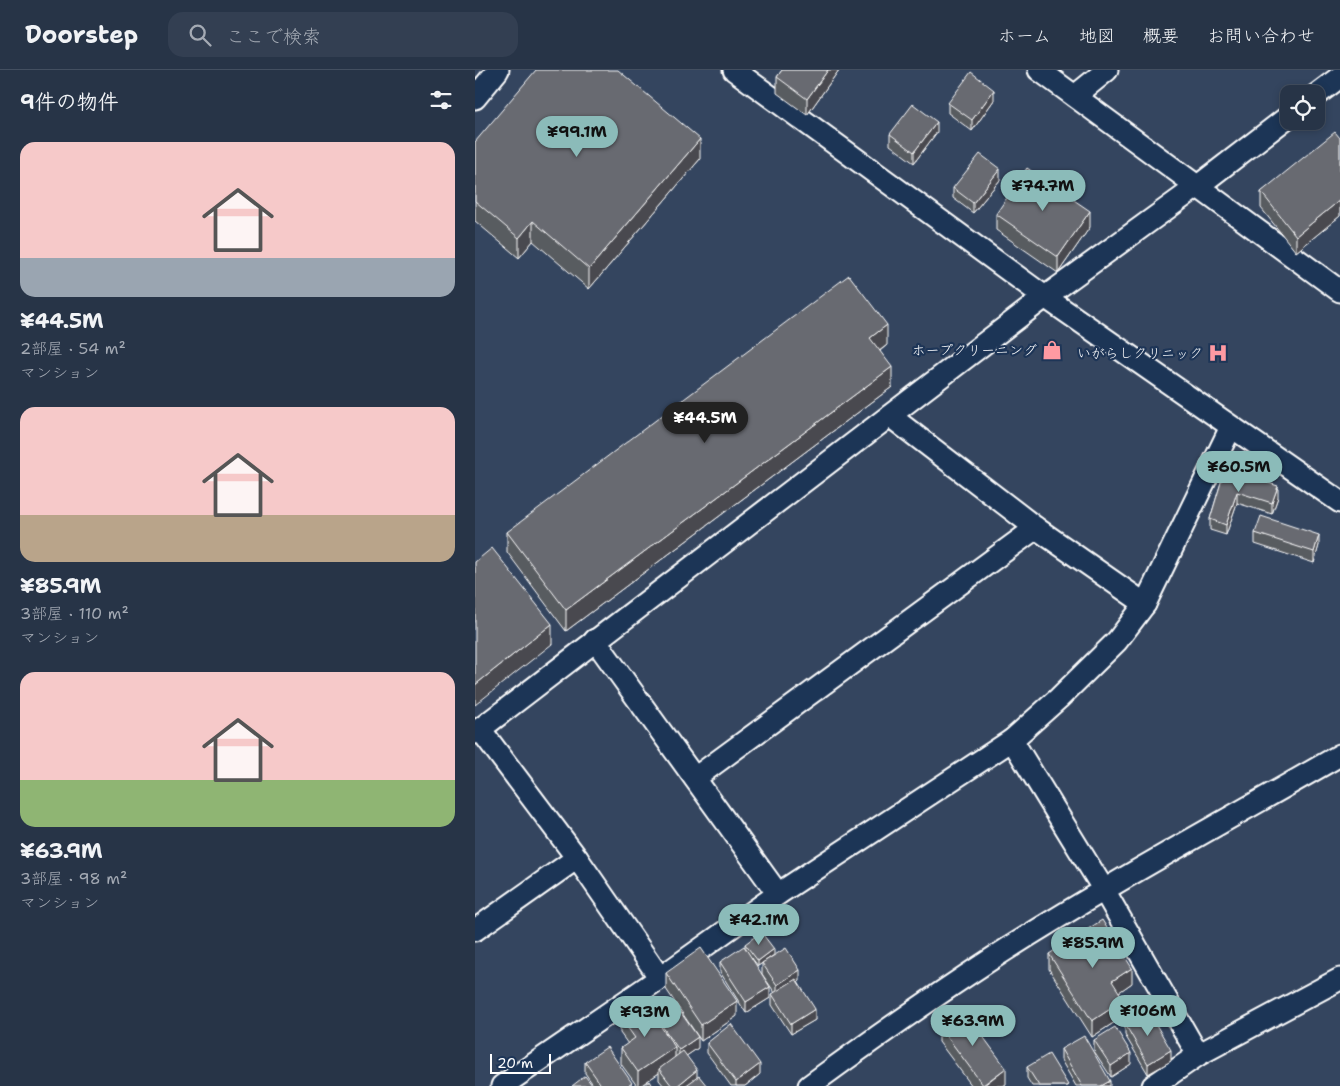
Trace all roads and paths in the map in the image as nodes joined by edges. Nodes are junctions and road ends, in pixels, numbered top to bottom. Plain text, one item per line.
1 (498, 70) edge
2 (1039, 70) edge
3 (1107, 70) edge
4 (742, 72) edge
5 (1340, 76) edge
6 (1325, 88) edge
7 (1075, 96) junction
8 (475, 98) edge
9 (1280, 123) edge
10 (1199, 186) junction
11 (1340, 291) edge
12 (1045, 297) junction
13 (891, 416) junction
14 (1231, 427) junction
15 (1340, 502) edge
16 (1036, 528) junction
17 (1145, 604) junction
18 (595, 640) junction
19 (478, 731) edge
20 (1012, 740) junction
21 (1340, 755) edge
22 (695, 778) junction
23 (577, 858) junction
24 (1104, 890) junction
25 (778, 894) junction
26 (475, 930) edge
27 (660, 978) junction
28 (1340, 979) edge
29 (1198, 1055) junction
30 (513, 1083) edge
31 (809, 1086) edge
32 (1153, 1086) edge

1 - 8 street
2 - 7 street
3 - 7 street
4 - 12 street
5 - 6 street
7 - 10 street
9 - 10 street
10 - 11 street
10 - 12 street
12 - 13 street
12 - 14 street
13 - 16 street
13 - 18 street
14 - 15 street
14 - 17 street
16 - 17 street
16 - 22 street
17 - 20 street
18 - 19 street
18 - 22 street
19 - 23 street
20 - 24 street
20 - 25 street
21 - 24 street
22 - 25 street
23 - 26 street
23 - 27 street
24 - 29 street
24 - 31 street
25 - 27 street
27 - 30 street
28 - 29 street
29 - 32 street

